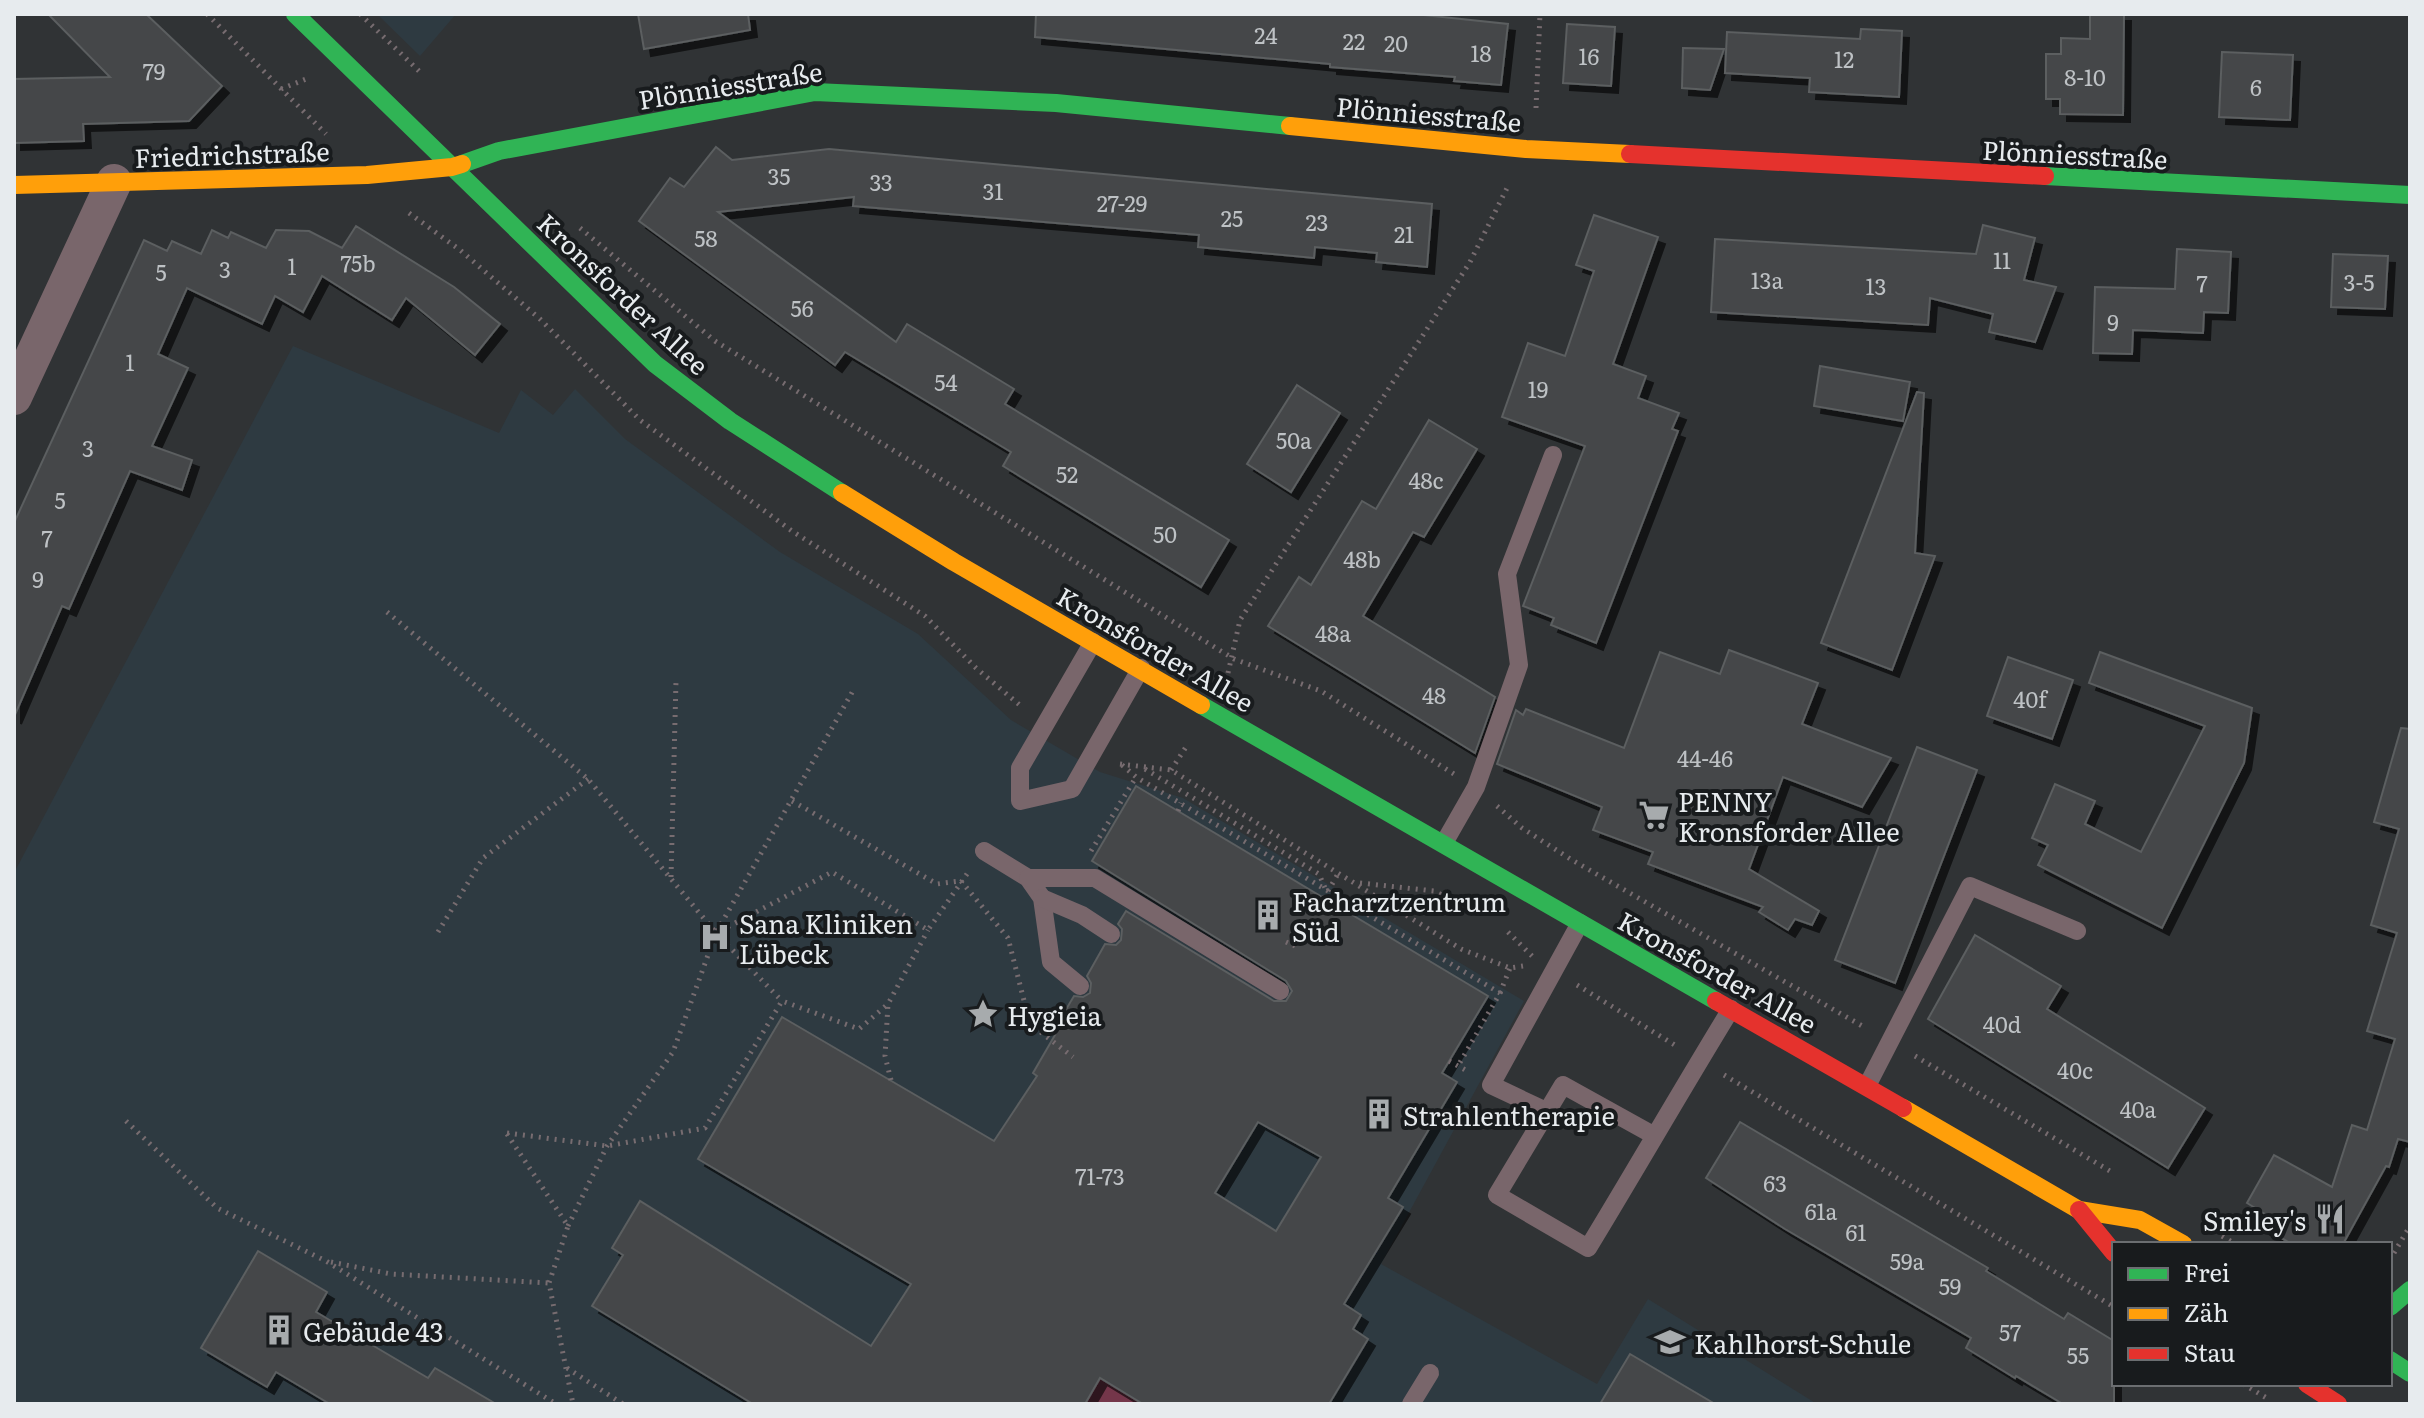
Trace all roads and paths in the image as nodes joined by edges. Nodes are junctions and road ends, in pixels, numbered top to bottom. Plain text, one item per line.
1 (295, 14) edge
2 (360, 14) edge
3 (1540, 14) edge
4 (425, 77) dead end
5 (1526, 149) junction
6 (452, 167) junction
7 (114, 182) junction
8 (14, 185) edge
9 (2410, 195) edge
10 (576, 225) dead end
11 (540, 319) dead end
12 (14, 397) edge
13 (1553, 455) dead end
14 (387, 612) dead end
15 (1093, 642) junction
16 (1234, 659) junction
17 (1141, 668) junction
18 (676, 681) dead end
19 (854, 689) dead end
20 (1043, 724) junction
21 (1092, 753) junction
22 (1121, 764) junction
23 (1141, 767) junction
24 (1136, 777) junction
25 (588, 779) junction
26 (1476, 787) junction
27 (792, 801) junction
28 (1181, 803) junction
29 (1178, 811) dead end
30 (1444, 843) junction
31 (984, 851) dead end
32 (1262, 852) junction
33 (1258, 859) dead end
34 (1085, 860) dead end
35 (1339, 872) junction
36 (671, 878) junction
37 (1028, 878) junction
38 (961, 881) junction
39 (1355, 882) junction
40 (1327, 890) junction
41 (1446, 896) dead end
42 (1042, 898) junction
43 (1324, 898) dead end
44 (1580, 923) junction
45 (1504, 929) dead end
46 (928, 930) junction
47 (2077, 931) dead end
48 (438, 932) dead end
49 (716, 933) junction
50 (1111, 934) dead end
51 (1286, 942) dead end
52 (1295, 946) dead end
53 (1546, 967) junction
54 (1510, 968) junction
55 (1473, 977) junction
56 (1469, 984) dead end
57 (1080, 986) dead end
58 (1280, 991) dead end
59 (1500, 993) junction
60 (782, 1001) junction
61 (888, 1004) junction
62 (1731, 1008) junction
63 (1890, 1042) junction
64 (1073, 1057) dead end
65 (1700, 1060) junction
66 (1458, 1066) dead end
67 (891, 1080) dead end
68 (1867, 1086) junction
69 (1548, 1112) junction
70 (126, 1121) dead end
71 (1655, 1136) junction
72 (607, 1146) junction
73 (2111, 1171) dead end
74 (2079, 1210) junction
75 (568, 1226) junction
76 (2410, 1226) edge
77 (2221, 1236) dead end
78 (2179, 1242) edge
79 (2232, 1242) edge
80 (2112, 1251) edge
81 (2392, 1256) edge
82 (326, 1261) junction
83 (549, 1283) junction
84 (2410, 1290) edge
85 (2392, 1305) edge
86 (2112, 1306) edge
87 (2392, 1361) edge
88 (566, 1368) junction
89 (1430, 1373) dead end
90 (2410, 1373) edge
91 (2246, 1386) edge
92 (2310, 1386) edge
93 (556, 1404) edge
94 (573, 1404) edge
95 (623, 1404) edge
96 (1411, 1404) edge
97 (2277, 1404) edge
98 (2338, 1404) edge

1 - 6 main road, Kronsforder Allee
2 - 4 path
3 - 5 path
5 - 6 main road, Plönniesstraße
5 - 9 main road, Plönniesstraße
5 - 16 path
6 - 7 main road, Friedrichstraße
6 - 15 main road, Kronsforder Allee
7 - 8 main road, Friedrichstraße
7 - 12 street
10 - 16 path
11 - 20 path
13 - 26 lane
14 - 25 path
15 - 17 main road, Kronsforder Allee
15 - 20 lane
16 - 26 path
17 - 21 lane
17 - 30 main road, Kronsforder Allee
18 - 36 path
19 - 27 path
20 - 21 lane
21 - 22 path
22 - 23 path
22 - 24 path
23 - 35 path
23 - 40 path
24 - 28 path
24 - 34 path
25 - 36 path
25 - 48 path
26 - 30 lane
26 - 63 path
27 - 38 path
27 - 49 path
28 - 29 path
28 - 32 path
30 - 44 main road, Kronsforder Allee
31 - 37 lane
32 - 33 path
32 - 40 path
35 - 39 path
35 - 40 path
36 - 49 path
37 - 42 lane
37 - 58 lane
38 - 46 path
38 - 64 path
39 - 41 path
39 - 54 path
40 - 43 path
40 - 55 path
42 - 50 lane
42 - 57 lane
44 - 53 lane
44 - 62 main road, Kronsforder Allee
45 - 53 path
46 - 49 path
46 - 61 path
47 - 63 lane
49 - 60 path
49 - 72 path
51 - 52 path
53 - 54 path
53 - 65 path
53 - 69 lane
54 - 59 path
55 - 56 path
55 - 59 path
59 - 66 path
60 - 61 path
60 - 72 path
61 - 67 path
62 - 65 lane
62 - 68 main road, Kronsforder Allee
63 - 68 lane
63 - 73 path
65 - 71 lane
65 - 86 path
68 - 74 main road, Kronsforder Allee
69 - 71 lane
69 - 71 lane
70 - 82 path
72 - 75 path
72 - 75 path
74 - 78 main road, Kronsforder Allee
74 - 80 main road, Kronsforder Allee
75 - 83 path
76 - 81 path
77 - 79 path
82 - 83 path
82 - 93 path
83 - 88 path
84 - 85 main road
87 - 90 main road
88 - 94 path
88 - 95 path
89 - 96 lane
91 - 97 path
92 - 98 main road

